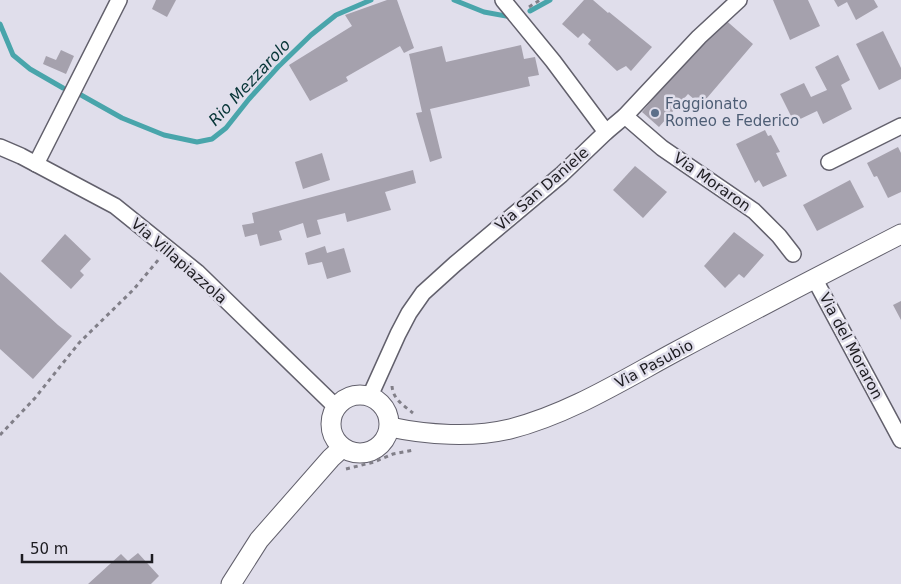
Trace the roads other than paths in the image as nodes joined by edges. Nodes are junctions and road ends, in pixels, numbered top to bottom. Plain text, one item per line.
1 (118, 0) edge
2 (503, 0) edge
3 (739, 0) edge
4 (625, 116) junction
5 (901, 126) edge
6 (606, 132) junction
7 (0, 147) edge
8 (830, 162) dead end
9 (36, 164) junction
10 (901, 234) edge
11 (793, 254) dead end
12 (814, 278) junction
13 (370, 396) junction
14 (336, 407) junction
15 (390, 427) junction
16 (901, 440) edge
17 (342, 448) junction
18 (231, 584) edge

1 - 9 street
2 - 6 street
3 - 4 street, Via San Daniele
4 - 6 street, Via San Daniele
4 - 11 street, Via Moraron
5 - 8 street
6 - 13 street, Via San Daniele
7 - 9 street, Via Villapiazzola
9 - 14 street, Via Villapiazzola
10 - 12 street, Via Pasubio
12 - 15 street, Via Pasubio
12 - 16 street, Via del Moraron
13 - 14 street
13 - 15 street
14 - 17 street
15 - 17 street
17 - 18 street

